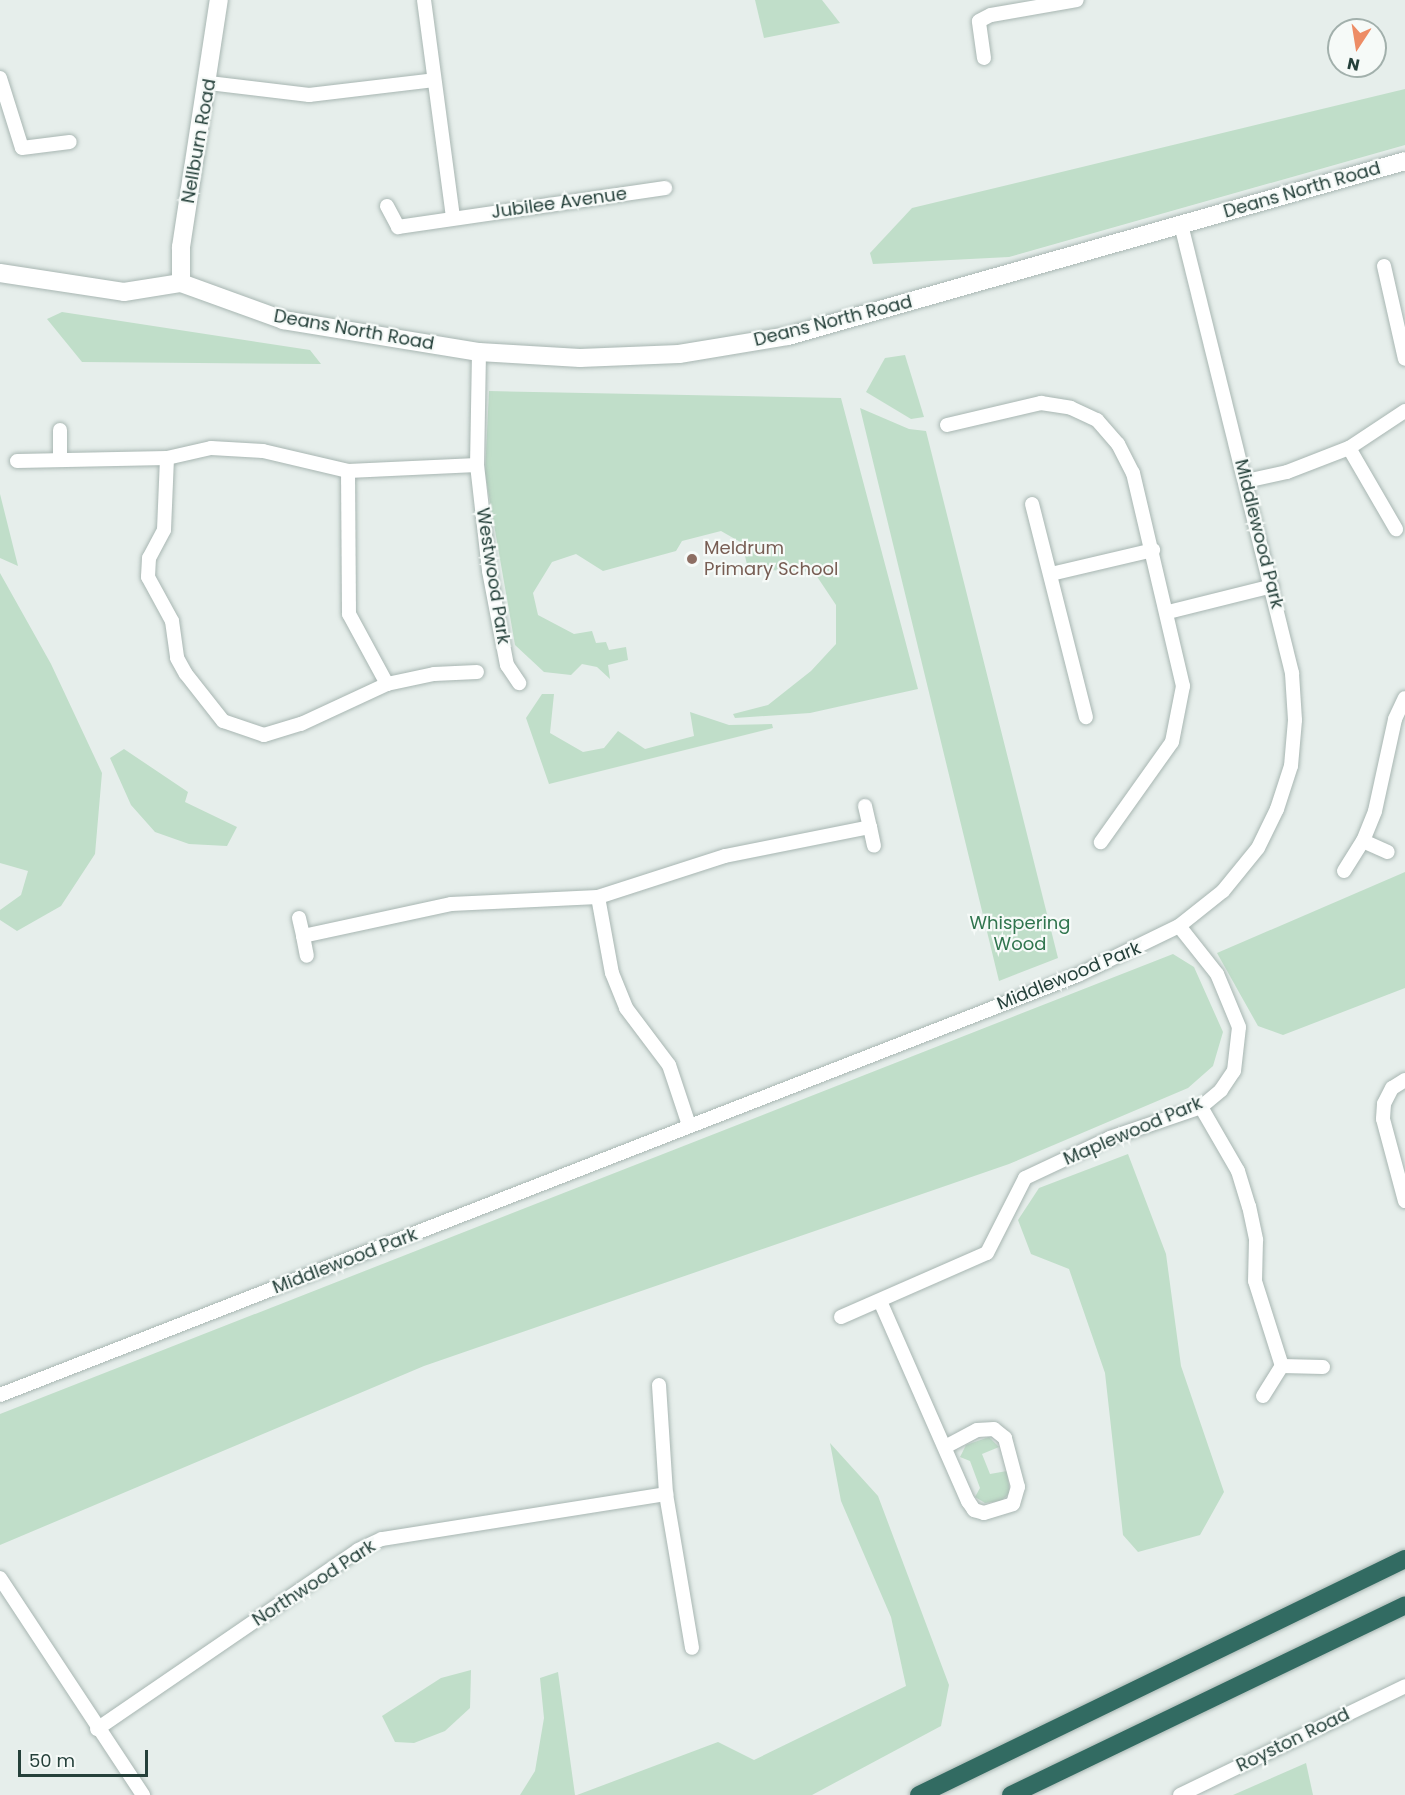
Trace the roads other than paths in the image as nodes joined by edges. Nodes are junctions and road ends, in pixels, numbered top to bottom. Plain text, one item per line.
1 (219, 0) edge
2 (424, 0) edge
3 (1077, 0) edge
4 (984, 58) dead end
5 (0, 78) edge
6 (434, 80) junction
7 (209, 83) junction
8 (70, 142) dead end
9 (1405, 161) edge
10 (665, 188) dead end
11 (387, 206) dead end
12 (453, 218) junction
13 (1181, 225) junction
14 (1384, 266) dead end
15 (0, 273) edge
16 (181, 283) junction
17 (479, 352) junction
18 (1405, 359) edge
19 (1405, 411) edge
20 (947, 425) dead end
21 (60, 430) dead end
22 (1349, 448) junction
23 (168, 458) junction
24 (60, 460) junction
25 (17, 461) dead end
26 (477, 465) junction
27 (348, 471) junction
28 (1246, 481) junction
29 (1032, 504) dead end
30 (1396, 529) dead end
31 (1153, 550) junction
32 (1052, 574) junction
33 (1272, 586) junction
34 (1168, 612) junction
35 (477, 672) dead end
36 (519, 683) dead end
37 (387, 684) junction
38 (1405, 698) edge
39 (1086, 717) dead end
40 (865, 806) dead end
41 (870, 827) junction
42 (1363, 841) junction
43 (1101, 842) dead end
44 (874, 846) dead end
45 (1388, 852) dead end
46 (1344, 871) dead end
47 (598, 897) junction
48 (299, 918) dead end
49 (1179, 926) junction
50 (303, 936) junction
51 (307, 956) dead end
52 (1405, 1080) edge
53 (1201, 1107) junction
54 (688, 1125) junction
55 (1405, 1201) edge
56 (880, 1301) junction
57 (841, 1317) dead end
58 (1282, 1366) junction
59 (1323, 1367) dead end
60 (659, 1385) dead end
61 (0, 1395) edge
62 (1263, 1396) dead end
63 (945, 1447) junction
64 (666, 1494) junction
65 (1405, 1558) edge
66 (0, 1578) edge
67 (1405, 1605) edge
68 (692, 1648) dead end
69 (1405, 1686) edge
70 (97, 1729) junction
71 (1198, 1791) edge
72 (143, 1795) edge
73 (919, 1795) edge
74 (1011, 1795) edge
75 (1180, 1795) edge

1 - 7 street, Nellburn Road
2 - 6 street
3 - 4 street
5 - 8 street
6 - 7 street
6 - 12 street
7 - 16 street, Nellburn Road
9 - 13 street, Deans North Road
10 - 12 street, Jubilee Avenue
11 - 12 street, Jubilee Avenue
13 - 17 street, Deans North Road
13 - 28 street, Middlewood Park
14 - 18 street
15 - 16 street
16 - 17 street, Deans North Road
17 - 26 street, Westwood Park
19 - 22 street
20 - 31 street
21 - 24 street
22 - 28 street
22 - 30 street
23 - 24 street
23 - 27 street
23 - 37 street
24 - 25 street
26 - 27 street
26 - 36 street, Westwood Park
27 - 37 street
28 - 33 street, Middlewood Park
29 - 32 street
31 - 32 street
31 - 34 street
32 - 39 street
33 - 34 street
33 - 49 street, Middlewood Park
34 - 43 street
35 - 37 street
38 - 42 street
40 - 41 street
41 - 44 street
41 - 47 street
42 - 45 street
42 - 46 street
47 - 50 street
47 - 54 street
48 - 50 street
49 - 53 street, Maplewood Park
49 - 54 street, Middlewood Park
50 - 51 street
52 - 55 street
53 - 56 street, Maplewood Park
53 - 58 street
54 - 61 street, Middlewood Park
56 - 57 street, Maplewood Park
56 - 63 street
58 - 59 street
58 - 62 street
60 - 64 street
63 - 63 street
64 - 68 street
64 - 70 street, Northwood Park
65 - 73 highway
66 - 70 street
67 - 74 highway
69 - 71 street, Royston Road
70 - 72 street
71 - 75 street, Royston Road

